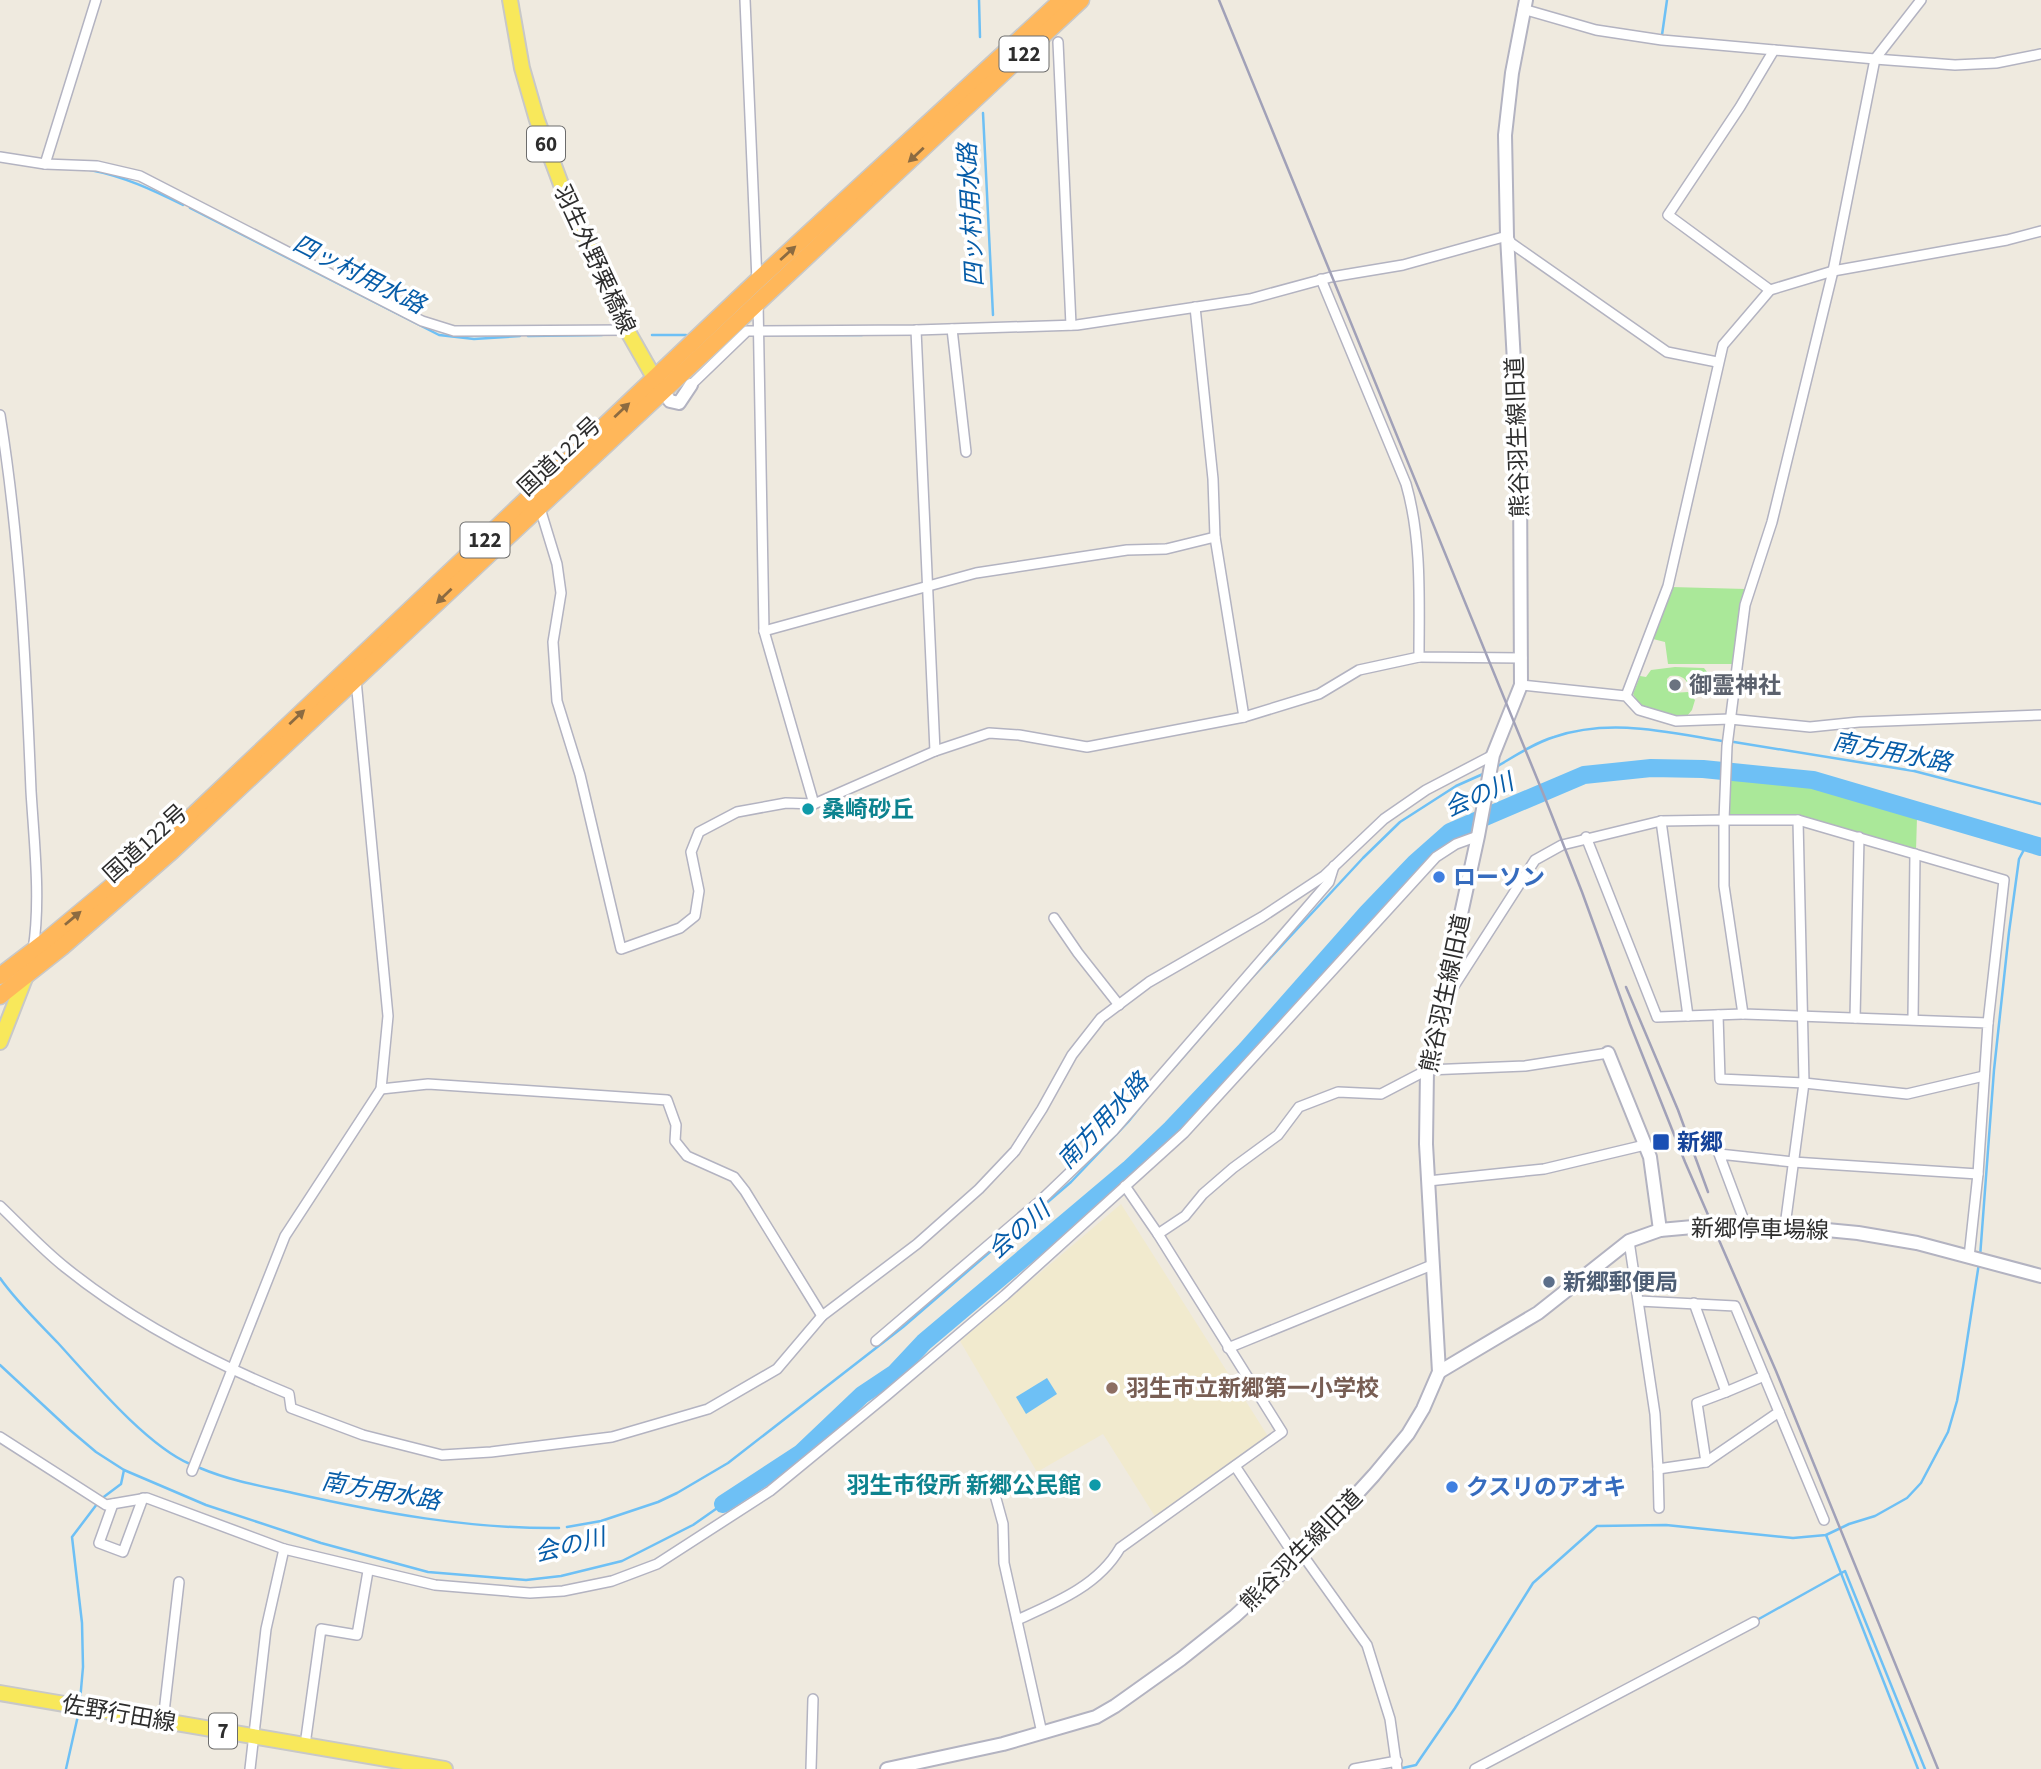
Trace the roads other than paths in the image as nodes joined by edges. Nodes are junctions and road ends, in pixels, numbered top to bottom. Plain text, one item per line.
1 (96, 0) edge
2 (510, 0) edge
3 (745, 0) edge
4 (1062, 0) edge
5 (1082, 0) edge
6 (1921, 0) edge
7 (1525, 5) edge
8 (1058, 42) dead end
9 (1774, 50) junction
10 (2041, 54) edge
11 (1875, 59) junction
12 (0, 157) edge
13 (45, 163) junction
14 (2041, 231) edge
15 (1507, 236) junction
16 (1833, 271) junction
17 (1321, 279) junction
18 (757, 281) junction
19 (1770, 290) junction
20 (758, 302) junction
21 (1195, 307) junction
22 (1071, 325) junction
23 (952, 329) junction
24 (627, 330) junction
25 (916, 330) junction
26 (760, 331) junction
27 (1717, 362) junction
28 (659, 385) junction
29 (691, 385) joint
30 (0, 415) edge
31 (967, 452) dead end
32 (539, 505) junction
33 (1215, 537) junction
34 (926, 586) junction
35 (764, 631) junction
36 (1419, 657) junction
37 (1522, 658) junction
38 (356, 680) junction
39 (1521, 685) junction
40 (1626, 696) junction
41 (2041, 715) edge
42 (1244, 717) junction
43 (1730, 719) junction
44 (935, 751) junction
45 (1493, 755) junction
46 (814, 804) junction
47 (1724, 820) junction
48 (1798, 820) junction
49 (1661, 821) junction
50 (1478, 836) junction
51 (1586, 837) junction
52 (1858, 837) junction
53 (1915, 854) junction
54 (1334, 866) junction
55 (1054, 918) dead end
56 (32, 951) junction
57 (0, 976) edge
58 (25, 977) junction
59 (0, 996) edge
60 (1443, 1003) junction
61 (1119, 1005) junction
62 (1744, 1014) junction
63 (1718, 1015) junction
64 (1688, 1016) junction
65 (1803, 1016) junction
66 (1855, 1018) junction
67 (1913, 1019) junction
68 (1988, 1023) junction
69 (0, 1042) edge
70 (1608, 1053) joint
71 (1427, 1070) junction
72 (1984, 1076) junction
73 (1804, 1083) junction
74 (381, 1089) junction
75 (1645, 1145) junction
76 (1793, 1162) junction
77 (1978, 1174) junction
78 (1428, 1181) junction
79 (1125, 1186) junction
80 (0, 1206) edge
81 (1746, 1226) junction
82 (1786, 1226) junction
83 (1660, 1230) junction
84 (1158, 1234) junction
85 (1629, 1241) junction
86 (1969, 1257) junction
87 (1432, 1265) junction
88 (2041, 1276) edge
89 (1639, 1301) junction
90 (1694, 1303) junction
91 (822, 1316) junction
92 (876, 1341) dead end
93 (1228, 1348) junction
94 (230, 1370) junction
95 (1439, 1372) junction
96 (1764, 1376) junction
97 (1726, 1392) junction
98 (1779, 1412) junction
99 (0, 1437) edge
100 (1706, 1462) junction
101 (1235, 1466) junction
102 (1658, 1469) junction
103 (192, 1471) dead end
104 (992, 1484) dead end
105 (143, 1498) junction
106 (113, 1504) junction
107 (1659, 1508) dead end
108 (1824, 1520) dead end
109 (284, 1549) junction
110 (1299, 1556) junction
111 (368, 1571) junction
112 (179, 1582) dead end
113 (1017, 1620) junction
114 (1754, 1622) dead end
115 (0, 1693) edge
116 (813, 1699) dead end
117 (163, 1721) junction
118 (1042, 1733) junction
119 (255, 1736) junction
120 (304, 1745) junction
121 (1397, 1765) edge
122 (250, 1769) edge
123 (445, 1769) edge
124 (811, 1769) edge
125 (887, 1769) edge
126 (1354, 1769) edge
127 (1475, 1769) edge

1 - 13 street
2 - 24 main road, 羽生外野栗橋線 / 60
3 - 18 street
18 -> 4 highway, 国道122号 / 122
5 -> 20 highway, 国道122号 / 122
6 - 11 street
7 - 9 street
7 - 15 street, 熊谷羽生線旧道
8 - 22 street
9 - 11 street
9 - 19 street
10 - 11 street
11 - 16 street
12 - 13 street
13 - 24 street
14 - 16 street
15 - 17 street
15 - 27 street
15 - 37 street, 熊谷羽生線旧道
16 - 19 street
16 - 43 street
17 - 21 street
17 - 36 street
18 - 28 highway, 国道122号 / 122
19 - 27 street
20 - 26 street
20 - 28 highway, 国道122号 / 122
21 - 22 street
21 - 33 street
22 - 23 street
23 - 25 street
23 - 31 street
24 - 28 main road, 羽生外野栗橋線 / 60
25 - 26 street
25 - 34 street
26 - 29 street
26 - 35 street
27 - 40 street
28 - 29 street
28 - 32 highway, 国道122号 / 122
56 -> 28 highway, 国道122号 / 122
30 - 56 street
32 -> 38 highway, 国道122号 / 122
32 - 46 street
33 - 34 street
33 - 42 street
34 - 35 street
34 - 44 street
35 - 46 street
36 - 37 street
36 - 42 street
37 - 39 street, 熊谷羽生線旧道
38 - 58 highway, 国道122号 / 122
38 - 74 street
39 - 40 street
39 - 45 street, 熊谷羽生線旧道
40 - 43 street
41 - 43 street
42 - 44 street
43 - 47 street
44 - 46 street
45 - 50 street, 熊谷羽生線旧道
45 - 54 street
47 - 48 street
47 - 49 street
47 - 62 street
48 - 52 street
48 - 65 street
49 - 51 street
49 - 64 street
50 - 60 street, 熊谷羽生線旧道
50 - 79 street
51 - 60 street
51 - 64 street
52 - 53 street
52 - 66 street
53 - 67 street
53 - 68 street
54 - 61 street
54 - 92 street
55 - 61 street
56 - 57 highway, 国道122号 / 122
56 - 58 main road
58 - 59 highway, 国道122号 / 122
58 - 69 main road
60 - 71 street, 熊谷羽生線旧道
61 - 91 street
62 - 63 street
62 - 65 street
63 - 64 street
63 - 73 street
65 - 66 street
65 - 73 street
66 - 67 street
67 - 68 street
68 - 72 street
70 - 71 street
70 - 75 street, 新郷停車場線
71 - 78 street, 熊谷羽生線旧道
71 - 84 street
72 - 73 street
72 - 77 street
73 - 76 street
74 - 91 street
74 - 94 street
75 - 78 street
75 - 83 street, 新郷停車場線
76 - 77 street
76 - 81 street
76 - 82 street
77 - 86 street
78 - 87 street, 熊谷羽生線旧道
79 - 84 street
79 - 111 street
80 - 94 street
81 - 82 street, 新郷停車場線
81 - 83 street, 新郷停車場線
82 - 86 street, 新郷停車場線
83 - 85 street
84 - 93 street
85 - 89 street
85 - 95 street
86 - 88 street, 新郷停車場線
87 - 93 street
87 - 95 street, 熊谷羽生線旧道
89 - 90 street
89 - 102 street
90 - 96 street
90 - 97 street
91 - 94 street
93 - 101 street
94 - 103 street
95 - 110 street, 熊谷羽生線旧道
96 - 97 street
96 - 98 street
97 - 100 street
98 - 100 street
98 - 108 street
99 - 106 street
100 - 102 street
101 - 110 street
101 - 113 street
102 - 107 street
104 - 113 street
105 - 106 street
105 - 106 street
105 - 109 street
109 - 111 street
109 - 119 street
110 - 118 street, 熊谷羽生線旧道
110 - 121 street
111 - 120 street
112 - 117 street
113 - 118 street
114 - 127 street
115 - 117 main road, 佐野行田線 / 7
116 - 124 street
117 - 119 main road, 佐野行田線 / 7
118 - 125 street, 熊谷羽生線旧道
119 - 120 main road, 佐野行田線 / 7
119 - 122 street
120 - 123 main road, 佐野行田線 / 7
121 - 126 street

